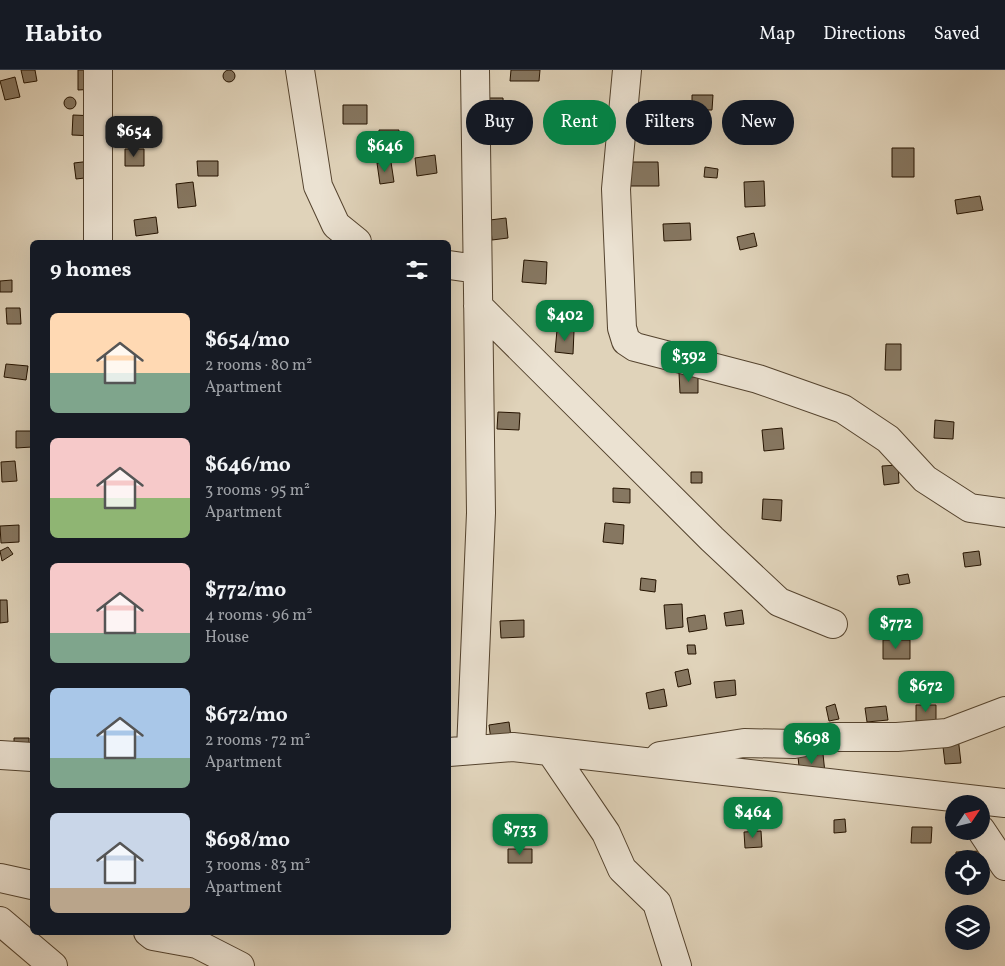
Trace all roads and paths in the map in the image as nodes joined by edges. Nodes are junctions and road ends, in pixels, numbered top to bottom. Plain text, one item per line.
1 (98, 70) edge
2 (300, 70) edge
3 (475, 70) edge
4 (627, 70) edge
5 (98, 240) edge
6 (355, 240) edge
7 (451, 264) edge
8 (478, 269) junction
9 (478, 306) junction
10 (1005, 514) edge
11 (833, 624) dead end
12 (1005, 711) edge
13 (460, 751) edge
14 (551, 752) junction
15 (0, 754) edge
16 (30, 757) edge
17 (636, 761) junction
18 (945, 799) edge
19 (990, 802) edge
20 (1005, 803) edge
21 (988, 840) edge
22 (1005, 866) edge
23 (0, 878) edge
24 (30, 885) edge
25 (0, 921) edge
26 (152, 935) edge
27 (53, 966) edge
28 (240, 966) edge
29 (677, 966) edge

1 - 5 street
2 - 6 street
3 - 8 street
4 - 10 street
7 - 8 street
8 - 9 street
9 - 11 street
9 - 13 street
12 - 17 street
13 - 14 street
14 - 17 street
14 - 29 street
15 - 16 street
17 - 18 street
19 - 20 street
21 - 22 street
23 - 24 street
25 - 27 street
26 - 28 street

